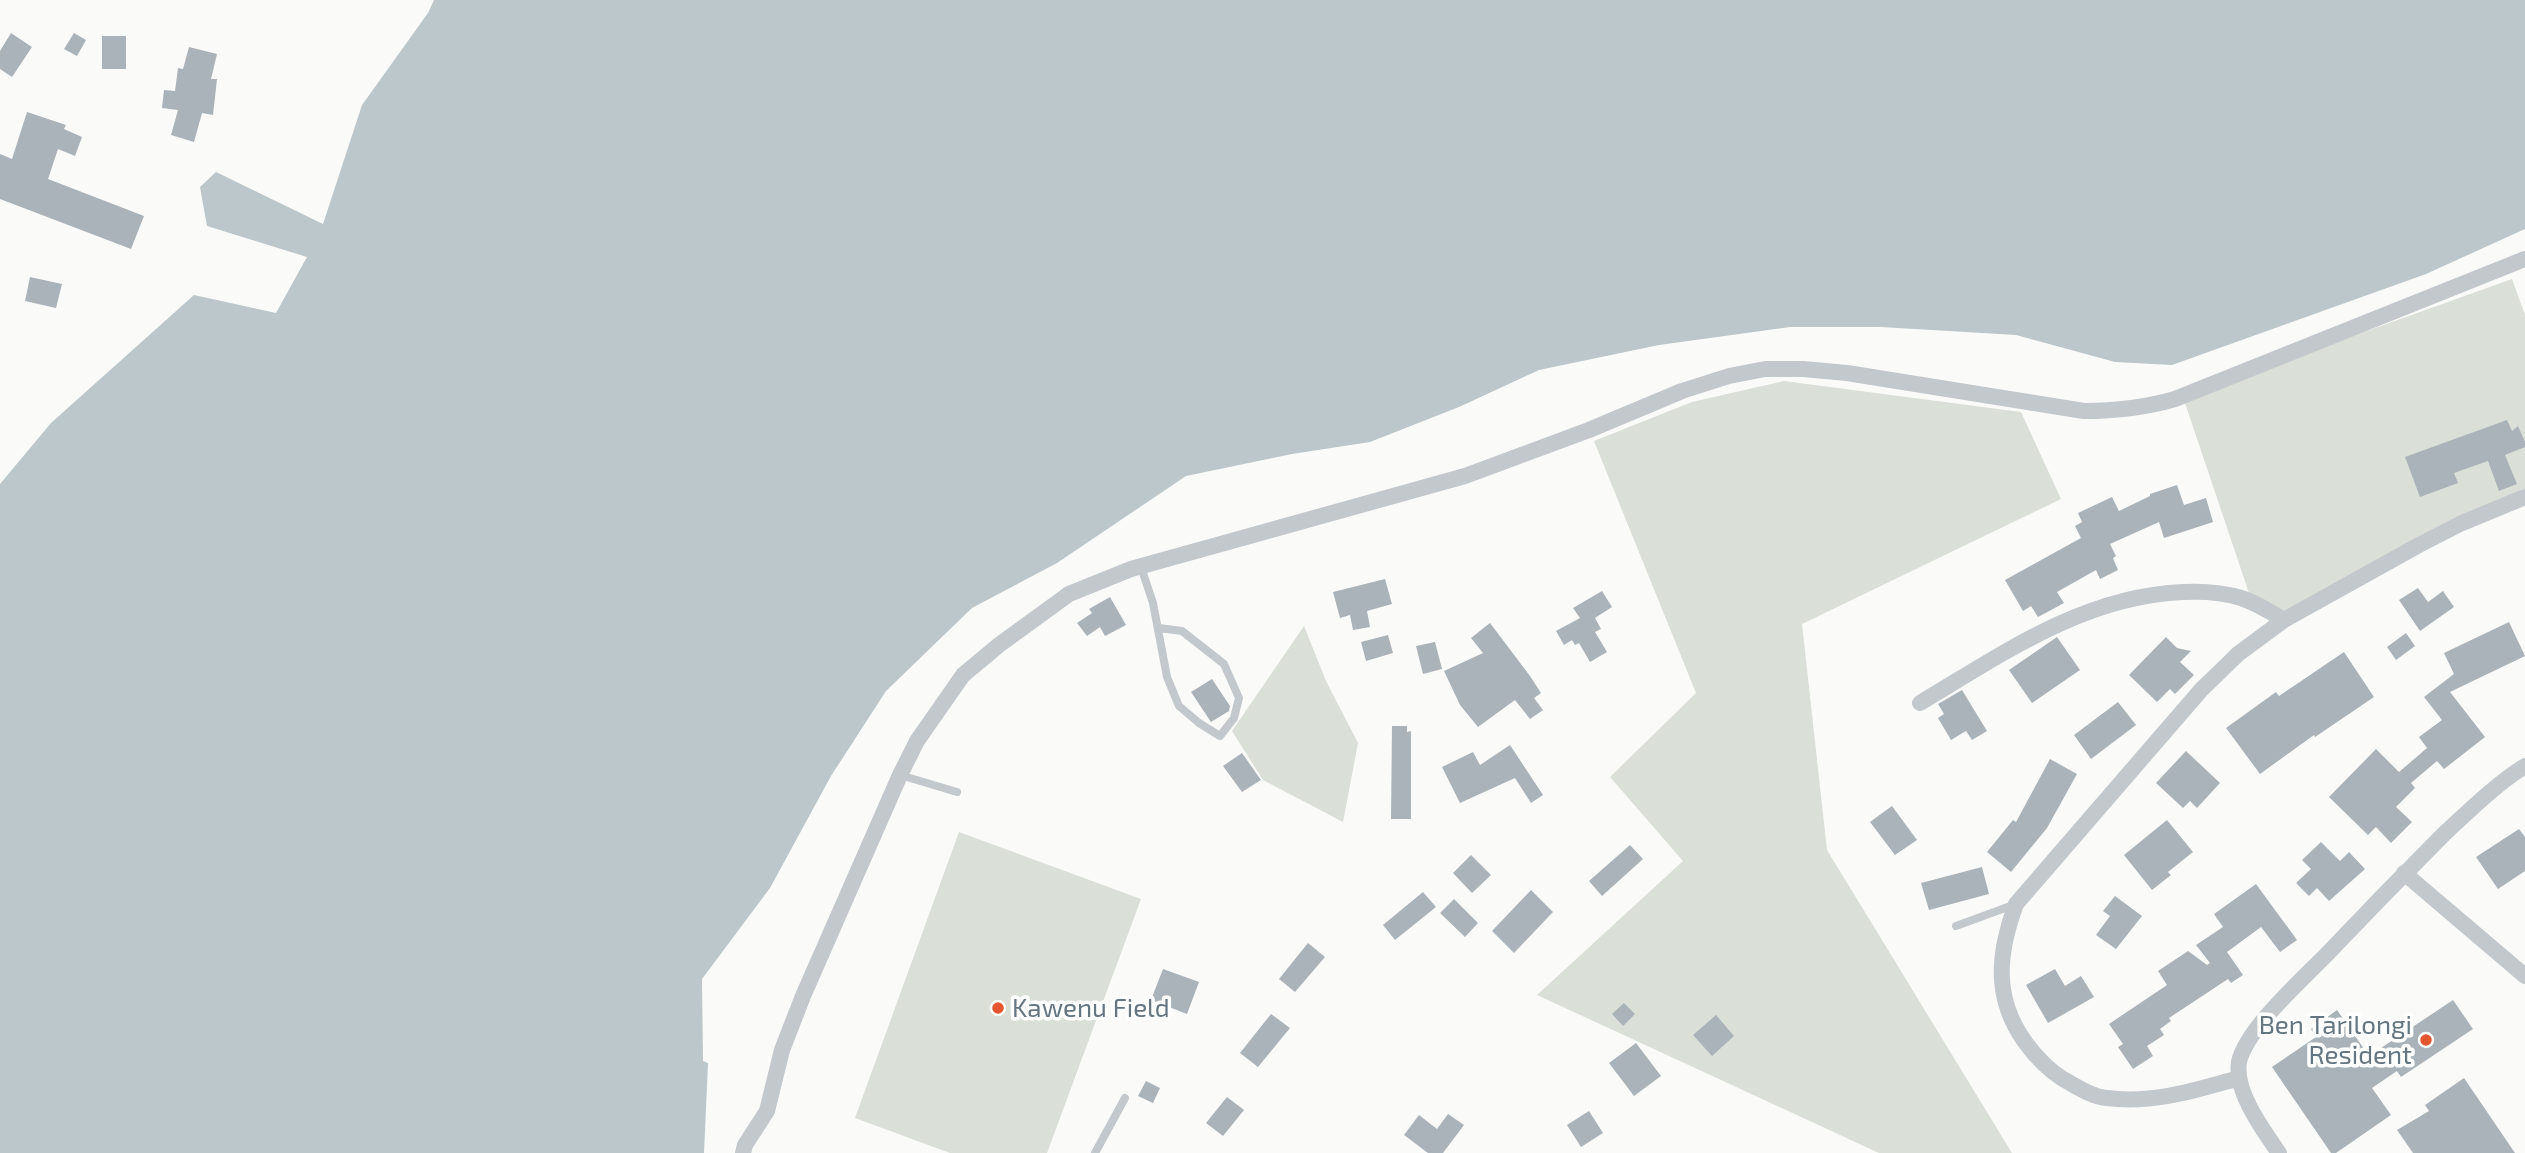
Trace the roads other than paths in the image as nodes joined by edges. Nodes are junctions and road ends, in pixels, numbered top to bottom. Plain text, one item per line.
1 (2525, 259) edge
2 (2525, 497) edge
3 (1141, 567) junction
4 (2284, 620) junction
5 (1159, 628) junction
6 (1920, 703) dead end
7 (2525, 766) edge
8 (900, 775) junction
9 (957, 792) dead end
10 (2404, 873) junction
11 (2016, 904) junction
12 (1956, 926) dead end
13 (2525, 976) edge
14 (2239, 1078) junction
15 (1125, 1098) dead end
16 (743, 1153) edge
17 (1095, 1153) edge
18 (2279, 1153) edge

1 - 3 street
2 - 4 street
3 - 5 lane
3 - 8 street
4 - 6 street
4 - 11 street
5 - 5 lane
7 - 10 street
8 - 9 lane
8 - 16 street
10 - 13 street
10 - 14 street
11 - 12 lane
11 - 14 street
14 - 18 street
15 - 17 lane

